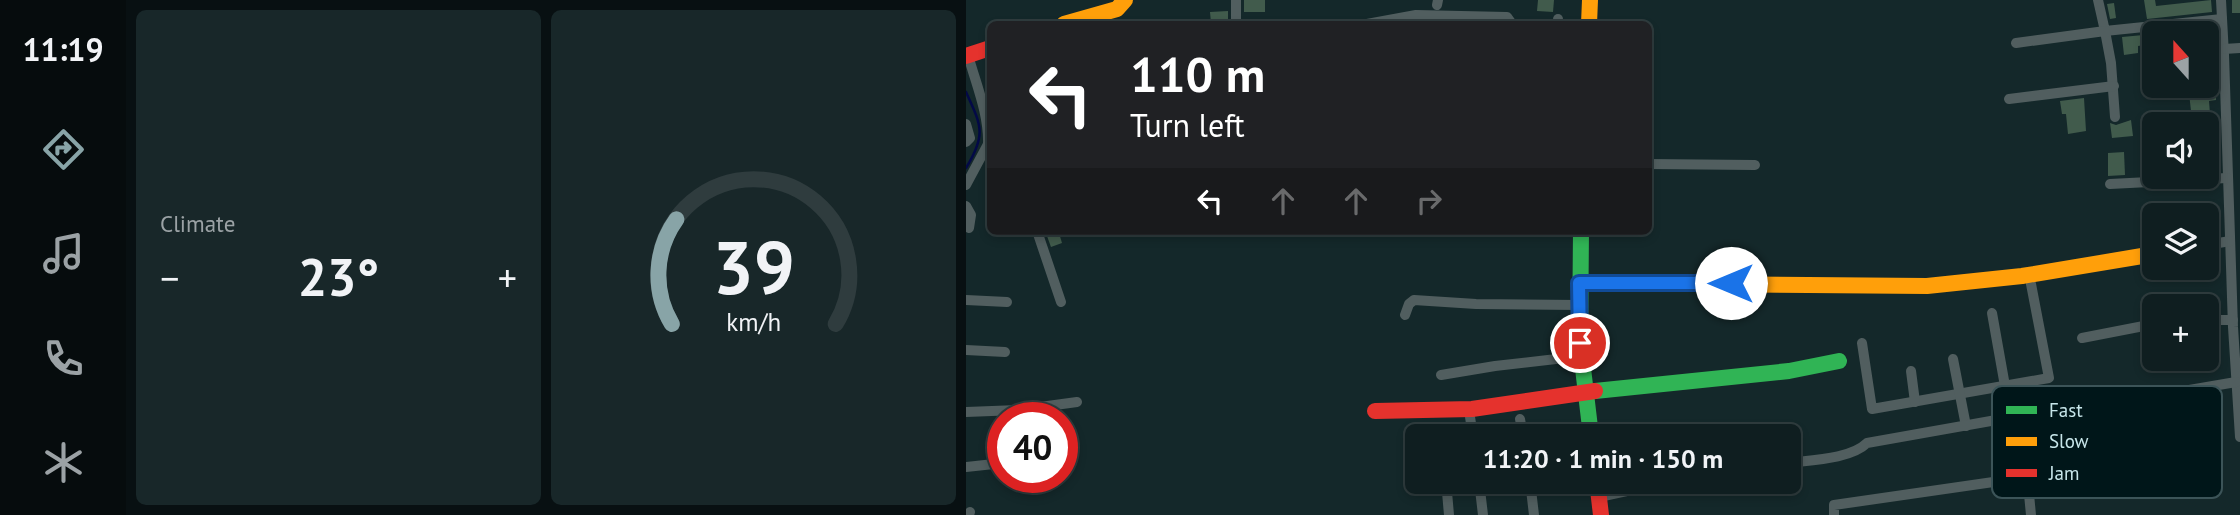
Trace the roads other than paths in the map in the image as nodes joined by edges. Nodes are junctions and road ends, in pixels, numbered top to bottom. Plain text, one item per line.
1 (1125, 0) edge
2 (1236, 0) edge
3 (1590, 0) edge
4 (2098, 0) edge
5 (2221, 0) edge
6 (2222, 19) junction
7 (1416, 20) edge
8 (1075, 21) edge
9 (1236, 21) edge
10 (1462, 21) edge
11 (1510, 21) edge
12 (1589, 21) edge
13 (2105, 31) junction
14 (2016, 43) dead end
15 (2240, 48) edge
16 (987, 49) edge
17 (2224, 49) junction
18 (967, 55) edge
19 (2114, 86) junction
20 (2009, 99) dead end
21 (2115, 117) dead end
22 (978, 137) edge
23 (1652, 164) edge
24 (1755, 165) dead end
25 (2227, 178) junction
26 (2110, 184) dead end
27 (966, 186) edge
28 (966, 206) edge
29 (2235, 222) edge
30 (969, 228) dead end
31 (1038, 235) edge
32 (1581, 235) edge
33 (2230, 242) junction
34 (2219, 243) edge
35 (2142, 256) edge
36 (1585, 283) junction
37 (2031, 284) dead end
38 (966, 300) edge
39 (1007, 302) dead end
40 (1061, 302) dead end
41 (1572, 305) junction
42 (1992, 313) dead end
43 (1405, 315) dead end
44 (2219, 320) edge
45 (2232, 320) junction
46 (2142, 326) edge
47 (2082, 338) dead end
48 (1862, 344) dead end
49 (966, 350) edge
50 (1005, 352) dead end
51 (1575, 357) junction
52 (1953, 359) dead end
53 (1839, 361) dead end
54 (1911, 371) dead end
55 (1441, 375) dead end
56 (2236, 382) junction
57 (2005, 386) joint
58 (2213, 386) edge
59 (1992, 388) edge
60 (1584, 391) junction
61 (1960, 394) junction
62 (1915, 402) junction
63 (987, 411) edge
64 (1375, 411) dead end
65 (966, 412) edge
66 (1470, 417) dead end
67 (1520, 419) dead end
68 (1992, 421) edge
69 (1471, 424) edge
70 (1521, 424) edge
71 (1589, 424) edge
72 (1966, 426) junction
73 (2240, 437) edge
74 (1801, 461) edge
75 (987, 465) edge
76 (966, 467) edge
77 (1992, 482) edge
78 (1447, 494) edge
79 (1483, 494) edge
80 (1532, 494) edge
81 (1602, 494) edge
82 (1449, 515) edge
83 (1483, 515) edge
84 (1534, 515) edge
85 (1601, 515) edge
86 (1834, 515) edge

1 - 8 street
2 - 9 street
3 - 12 street
4 - 13 street
5 - 6 street
6 - 13 street
6 - 17 street
7 - 10 street
10 - 11 street
13 - 14 street
13 - 19 street
15 - 17 street
16 - 18 street
17 - 25 street
18 - 22 street
19 - 20 street
19 - 21 street
22 - 27 street
23 - 24 street
25 - 26 street
25 - 29 street
28 - 30 street
29 - 33 street
31 - 40 street
32 - 36 street
33 - 34 street
33 - 45 street
35 - 36 street
36 - 41 street
37 - 57 street
38 - 39 street
41 - 43 street
41 - 51 street
42 - 57 street
44 - 45 street
45 - 56 street
46 - 47 street
48 - 62 street
49 - 50 street
51 - 55 street
51 - 60 street
52 - 61 street
53 - 60 street
54 - 62 street
56 - 58 street
56 - 73 street
59 - 61 street
60 - 64 street
60 - 71 street
61 - 62 street
61 - 72 street
63 - 65 street
66 - 69 street
67 - 70 street
68 - 72 street
72 - 74 street
75 - 76 street
77 - 86 street
78 - 82 street
79 - 83 street
80 - 84 street
81 - 85 street

